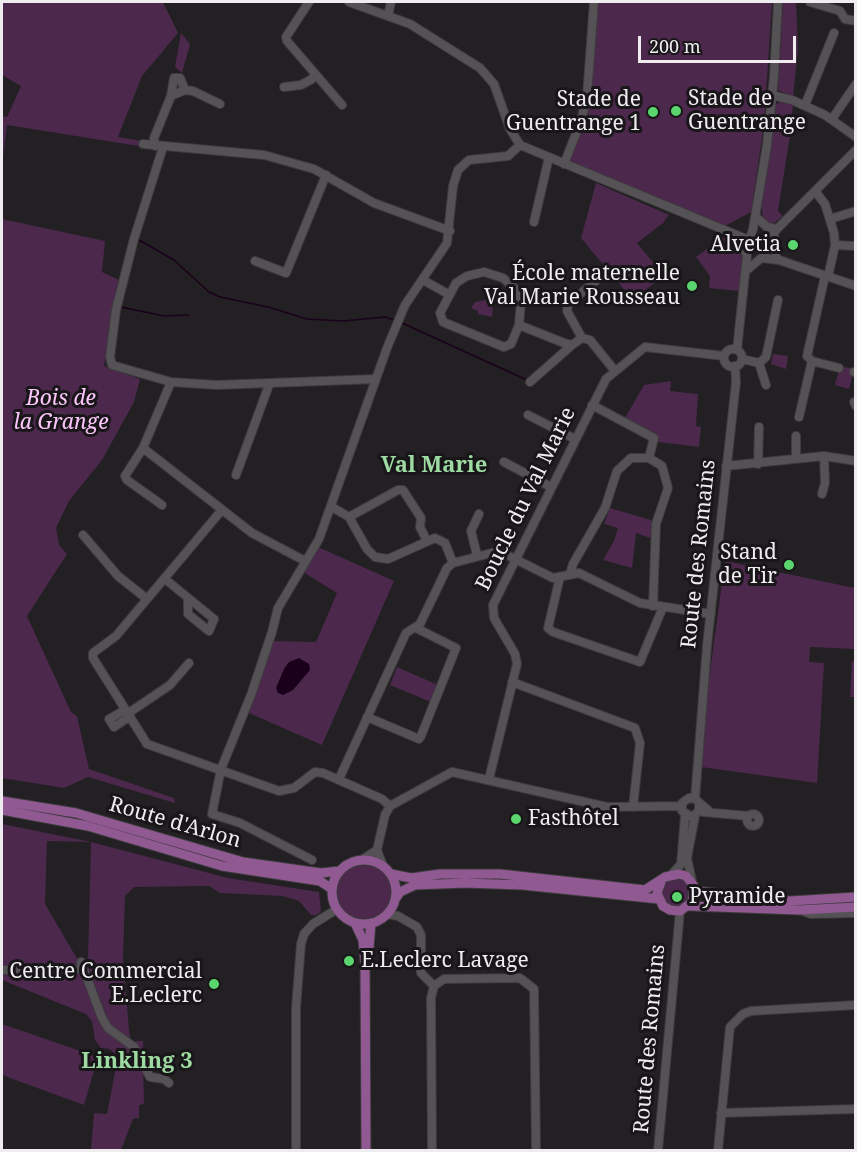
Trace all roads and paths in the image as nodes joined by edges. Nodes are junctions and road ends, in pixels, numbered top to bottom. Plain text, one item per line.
1 (309, 2) edge
2 (349, 2) edge
3 (391, 2) edge
4 (594, 2) edge
5 (778, 2) edge
6 (810, 2) edge
7 (388, 16) junction
8 (855, 21) edge
9 (834, 33) dead end
10 (315, 74) junction
11 (855, 84) edge
12 (284, 87) dead end
13 (185, 90) junction
14 (772, 95) junction
15 (171, 96) junction
16 (220, 104) dead end
17 (342, 105) dead end
18 (805, 105) junction
19 (832, 119) junction
20 (855, 137) edge
21 (143, 144) dead end
22 (519, 145) junction
23 (159, 146) junction
24 (855, 150) edge
25 (549, 157) junction
26 (564, 164) junction
27 (326, 175) junction
28 (815, 191) junction
29 (855, 211) edge
30 (756, 214) junction
31 (830, 219) junction
32 (534, 222) dead end
33 (450, 231) junction
34 (776, 231) junction
35 (735, 235) junction
36 (751, 241) junction
37 (764, 245) junction
38 (835, 245) junction
39 (855, 246) edge
40 (747, 254) junction
41 (759, 259) junction
42 (777, 259) junction
43 (255, 261) dead end
44 (747, 270) junction
45 (603, 274) dead end
46 (827, 277) junction
47 (423, 280) junction
48 (855, 286) edge
49 (448, 294) junction
50 (778, 300) dead end
51 (519, 325) junction
52 (582, 338) junction
53 (572, 345) junction
54 (737, 350) junction
55 (724, 356) junction
56 (742, 359) junction
57 (812, 361) junction
58 (759, 363) junction
59 (735, 366) junction
60 (839, 368) dead end
61 (615, 371) junction
62 (376, 379) junction
63 (171, 382) junction
64 (530, 382) dead end
65 (269, 385) junction
66 (766, 385) dead end
67 (592, 405) junction
68 (528, 415) dead end
69 (799, 417) dead end
70 (759, 427) dead end
71 (796, 436) dead end
72 (575, 439) junction
73 (143, 448) junction
74 (824, 456) junction
75 (796, 457) junction
76 (649, 458) junction
77 (855, 461) edge
78 (504, 462) dead end
79 (758, 464) junction
80 (726, 466) junction
81 (236, 475) dead end
82 (551, 487) junction
83 (822, 494) dead end
84 (162, 505) dead end
85 (332, 507) junction
86 (221, 511) junction
87 (479, 514) dead end
88 (349, 517) junction
89 (83, 535) dead end
90 (427, 541) junction
91 (477, 555) junction
92 (516, 559) junction
93 (305, 561) junction
94 (453, 563) junction
95 (570, 574) junction
96 (560, 577) junction
97 (165, 579) junction
98 (147, 599) junction
99 (188, 599) dead end
100 (653, 606) junction
101 (663, 607) junction
102 (711, 614) junction
103 (416, 628) junction
104 (189, 663) dead end
105 (512, 682) junction
106 (127, 713) junction
107 (367, 717) junction
108 (698, 746) junction
109 (221, 769) junction
110 (339, 779) junction
111 (489, 779) junction
112 (2, 801) edge
113 (683, 802) junction
114 (697, 802) junction
115 (390, 806) junction
116 (633, 807) junction
117 (2, 810) edge
118 (708, 810) junction
119 (696, 815) junction
120 (686, 816) junction
121 (749, 816) dead end
122 (377, 850) junction
123 (363, 859) junction
124 (312, 860) dead end
125 (383, 866) junction
126 (339, 871) junction
127 (392, 874) junction
128 (672, 874) junction
129 (692, 881) junction
130 (661, 882) junction
131 (332, 889) junction
132 (695, 891) junction
133 (855, 897) edge
134 (396, 898) junction
135 (659, 899) junction
136 (855, 906) edge
137 (685, 908) junction
138 (337, 909) junction
139 (670, 910) junction
140 (799, 910) junction
141 (389, 911) junction
142 (855, 913) edge
143 (355, 923) junction
144 (371, 923) junction
145 (677, 931) junction
146 (2, 970) edge
147 (434, 986) junction
148 (855, 1005) edge
149 (169, 1083) dead end
150 (855, 1109) edge
151 (721, 1113) junction
152 (296, 1150) edge
153 (366, 1150) edge
154 (372, 1150) edge
155 (432, 1150) edge
156 (536, 1150) edge
157 (658, 1150) edge
158 (718, 1150) edge

1 - 10 street
2 - 7 street
3 - 7 street
4 - 26 street
5 - 14 street
6 - 8 street
7 - 22 street
9 - 18 street
10 - 12 street
10 - 17 street
11 - 19 street
13 - 15 street
13 - 15 street
13 - 16 street
14 - 18 street
14 - 30 street
15 - 23 street
18 - 19 street
19 - 20 street
21 - 23 street
22 - 25 street
22 - 33 street
23 - 27 street
23 - 63 street
24 - 28 street
25 - 26 street
25 - 32 street
26 - 35 street
27 - 33 street
27 - 43 street
28 - 31 street
28 - 34 street
29 - 31 street
30 - 34 street
30 - 36 street
30 - 37 street
31 - 38 street
33 - 47 street
34 - 37 street
34 - 42 street
35 - 36 street
35 - 40 street
36 - 37 street
36 - 40 street
37 - 41 street
37 - 42 street
38 - 39 street
38 - 46 street
40 - 41 street
40 - 44 street
41 - 42 street
41 - 44 street
42 - 46 street
44 - 54 street
45 - 52 street
46 - 48 street
46 - 57 street
47 - 49 street
47 - 62 street
49 - 51 street
49 - 51 street
50 - 58 street
51 - 53 street
52 - 53 street
52 - 61 street
53 - 64 street
54 - 55 street
54 - 56 street
55 - 59 street
55 - 61 street, Boucle du Val Marie
56 - 58 street
56 - 59 street
57 - 60 street
57 - 69 street
58 - 66 street
59 - 80 street, Route des Romains
61 - 67 street, Boucle du Val Marie
62 - 65 street
62 - 85 street
63 - 65 street
63 - 73 street
65 - 81 street
67 - 72 street, Boucle du Val Marie
67 - 76 street
68 - 72 street
70 - 79 street
71 - 75 street
72 - 82 street, Boucle du Val Marie
73 - 84 street
73 - 86 street
74 - 75 street
74 - 77 street
74 - 83 street
75 - 79 street
76 - 95 street
76 - 100 street
78 - 82 street
79 - 80 street
80 - 102 street, Route des Romains
82 - 92 street, Boucle du Val Marie
85 - 88 street
85 - 93 street
86 - 93 street
86 - 97 street
87 - 91 street
88 - 90 street
88 - 90 street
89 - 98 street
90 - 94 street
91 - 92 street
91 - 94 street
92 - 96 street
92 - 105 street, Boucle du Val Marie
93 - 109 street
94 - 103 street
95 - 96 street
95 - 100 street
96 - 101 street
97 - 98 street
97 - 99 street
98 - 106 street
100 - 101 street
101 - 102 street
102 - 108 street, Route des Romains
103 - 107 street
103 - 107 street
104 - 106 street
105 - 111 street, Boucle du Val Marie
105 - 116 street
106 - 109 street
107 - 110 street
108 - 113 street, Route des Romains
108 - 114 street, Route des Romains
109 - 110 street
109 - 124 street
110 - 115 street
111 - 115 street
111 - 116 street
112 - 126 main road, Route d'Arlon
113 - 114 street
113 - 116 street
113 - 120 street
114 - 118 street
114 - 119 street, Route des Romains
115 - 122 street
117 - 131 main road, Route d'Arlon
118 - 119 street
118 - 121 street
119 - 120 street
119 - 129 street, Route des Romains
120 - 128 street
122 - 123 street
122 - 125 street
123 - 125 main road
123 - 126 main road
125 - 127 main road
126 - 131 main road
127 - 130 main road
127 - 134 main road
128 - 129 main road
128 - 130 main road
129 - 132 main road
130 - 135 main road
131 - 138 main road
132 - 133 main road
132 - 137 main road
134 - 135 main road
134 - 141 main road
135 - 139 main road
136 - 140 main road
137 - 139 main road
137 - 140 main road
137 - 145 street, Route des Romains
138 - 143 main road
138 - 152 street
139 - 145 street, Route des Romains
140 - 142 street
141 - 144 main road
141 - 147 street
143 - 144 main road
143 - 153 main road
144 - 154 main road
145 - 157 street, Route des Romains
146 - 149 street
147 - 155 street
147 - 156 street
148 - 151 street
150 - 151 street
151 - 158 street

